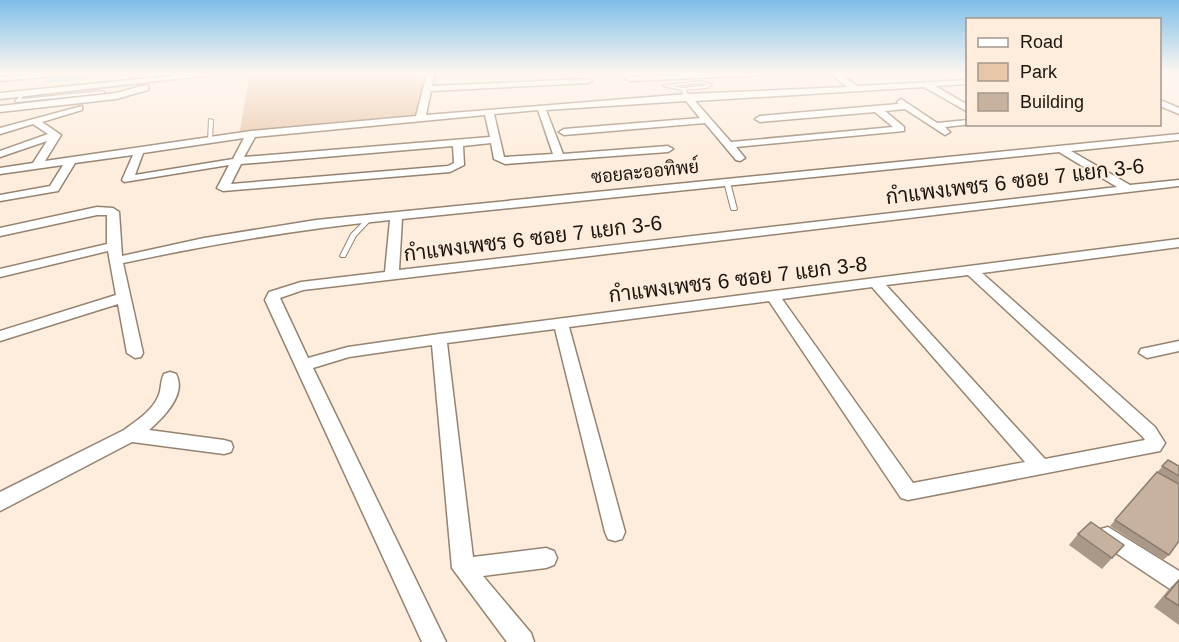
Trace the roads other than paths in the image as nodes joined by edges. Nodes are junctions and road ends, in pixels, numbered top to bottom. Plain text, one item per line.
1 (54, 103) edge
2 (94, 103) edge
3 (425, 103) edge
4 (510, 103) edge
5 (535, 103) edge
6 (625, 103) edge
7 (693, 103) edge
8 (818, 103) edge
9 (834, 103) edge
10 (903, 103) edge
11 (1161, 103) edge
12 (908, 106) junction
13 (541, 107) junction
14 (0, 109) edge
15 (877, 110) junction
16 (1179, 111) edge
17 (489, 112) junction
18 (846, 112) junction
19 (830, 113) junction
20 (618, 115) junction
21 (420, 119) junction
22 (760, 119) dead end
23 (211, 120) dead end
24 (708, 120) junction
25 (32, 122) junction
26 (966, 123) edge
27 (0, 125) edge
28 (0, 131) edge
29 (564, 132) dead end
30 (251, 134) junction
31 (56, 135) junction
32 (1179, 137) edge
33 (495, 140) junction
34 (210, 141) junction
35 (663, 141) junction
36 (458, 143) junction
37 (730, 145) junction
38 (1059, 148) junction
39 (139, 151) junction
40 (0, 154) edge
41 (560, 158) junction
42 (740, 158) dead end
43 (71, 160) junction
44 (237, 161) junction
45 (37, 165) junction
46 (0, 171) edge
47 (727, 182) junction
48 (1179, 183) edge
49 (1128, 189) junction
50 (0, 198) edge
51 (734, 209) dead end
52 (396, 215) junction
53 (370, 218) junction
54 (0, 232) edge
55 (1179, 243) edge
56 (113, 246) junction
57 (343, 256) dead end
58 (116, 261) junction
59 (972, 271) junction
60 (0, 273) edge
61 (392, 275) junction
62 (876, 283) junction
63 (773, 296) junction
64 (124, 297) junction
65 (561, 324) junction
66 (0, 336) edge
67 (439, 339) junction
68 (1179, 346) edge
69 (135, 353) dead end
70 (1147, 353) dead end
71 (304, 365) junction
72 (170, 378) dead end
73 (130, 435) junction
74 (225, 447) dead end
75 (1042, 468) junction
76 (0, 502) edge
77 (615, 532) dead end
78 (1103, 532) edge
79 (546, 558) dead end
80 (463, 568) junction
81 (1179, 584) edge
82 (434, 642) edge
83 (522, 642) edge

1 - 14 street
2 - 25 street
3 - 21 street
4 - 17 street
5 - 13 street
6 - 20 street
7 - 24 street
8 - 19 street
9 - 18 street
10 - 12 street
11 - 16 street
12 - 15 street
12 - 26 street
13 - 20 street
13 - 41 street
15 - 18 street
15 - 37 street
17 - 21 street
17 - 33 street
18 - 19 street
19 - 22 street
20 - 29 street
20 - 35 street
21 - 30 street
23 - 34 lane
24 - 35 street
24 - 37 street
25 - 27 street
25 - 28 street
25 - 31 street
30 - 34 street
30 - 44 street
31 - 40 street
31 - 45 street
32 - 38 street, ซอยละออทิพย์
33 - 36 street
33 - 41 street
34 - 39 street
35 - 41 street
36 - 44 street
36 - 44 street
37 - 42 street
38 - 47 street, ซอยละออทิพย์
38 - 49 street
39 - 43 street
39 - 44 street
43 - 45 street
43 - 50 street
45 - 46 street
47 - 51 lane
47 - 52 street, ซอยละออทิพย์
48 - 49 street, กำแพงเพชร 6 ซอย 7 แยก 3-6
49 - 61 street, กำแพงเพชร 6 ซอย 7 แยก 3-6
52 - 53 street, ซอยละออทิพย์
52 - 61 street
53 - 57 lane
53 - 58 street, ซอยละออทิพย์
54 - 56 street
55 - 59 street, กำแพงเพชร 6 ซอย 7 แยก 3-8
56 - 58 street
56 - 60 street
58 - 64 street
59 - 62 street, กำแพงเพชร 6 ซอย 7 แยก 3-8
59 - 75 street
61 - 71 street, กำแพงเพชร 6 ซอย 7 แยก 3-6
62 - 63 street, กำแพงเพชร 6 ซอย 7 แยก 3-8
62 - 75 street
63 - 65 street, กำแพงเพชร 6 ซอย 7 แยก 3-8
63 - 75 street
64 - 66 street
64 - 69 street
65 - 67 street, กำแพงเพชร 6 ซอย 7 แยก 3-8
65 - 77 street
67 - 71 street, กำแพงเพชร 6 ซอย 7 แยก 3-8
67 - 80 street
68 - 70 street
71 - 82 street, กำแพงเพชร 6 ซอย 7 แยก 3-6
72 - 73 street
73 - 74 street
73 - 76 street
78 - 81 street
79 - 80 street
80 - 83 street

